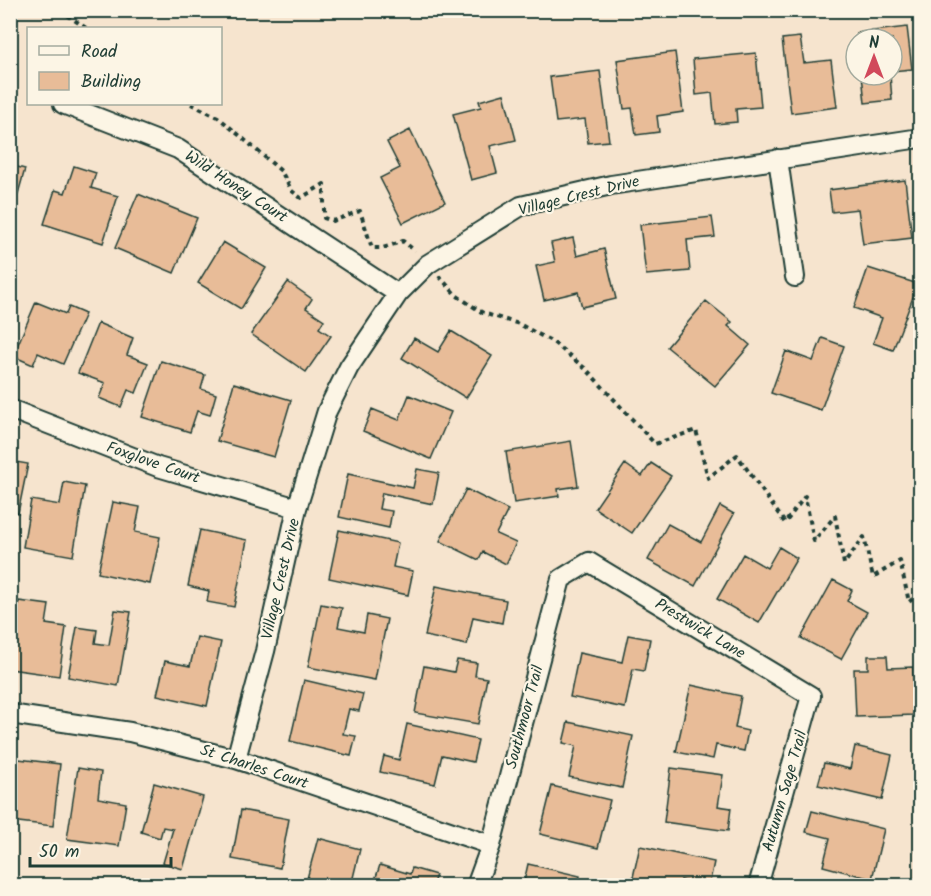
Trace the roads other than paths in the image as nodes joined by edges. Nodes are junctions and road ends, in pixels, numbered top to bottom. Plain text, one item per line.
1 (66, 105) edge
2 (921, 138) edge
3 (778, 159) junction
4 (795, 277) dead end
5 (398, 294) junction
6 (10, 410) edge
7 (297, 508) junction
8 (589, 562) joint
9 (811, 696) joint
10 (10, 714) edge
11 (236, 759) junction
12 (491, 845) junction
13 (476, 885) edge
14 (758, 885) edge

1 - 5 street, Wild Honey Court
2 - 3 street, Village Crest Drive
3 - 4 street
3 - 5 street, Village Crest Drive
5 - 7 street, Village Crest Drive
6 - 7 street, Foxglove Court
7 - 11 street, Village Crest Drive
8 - 9 street, Prestwick Lane
8 - 12 street, Southmoor Trail
9 - 14 street, Autumn Sage Trail
10 - 11 street, St Charles Court
11 - 12 street, St Charles Court
12 - 13 street, Southmoor Trail

